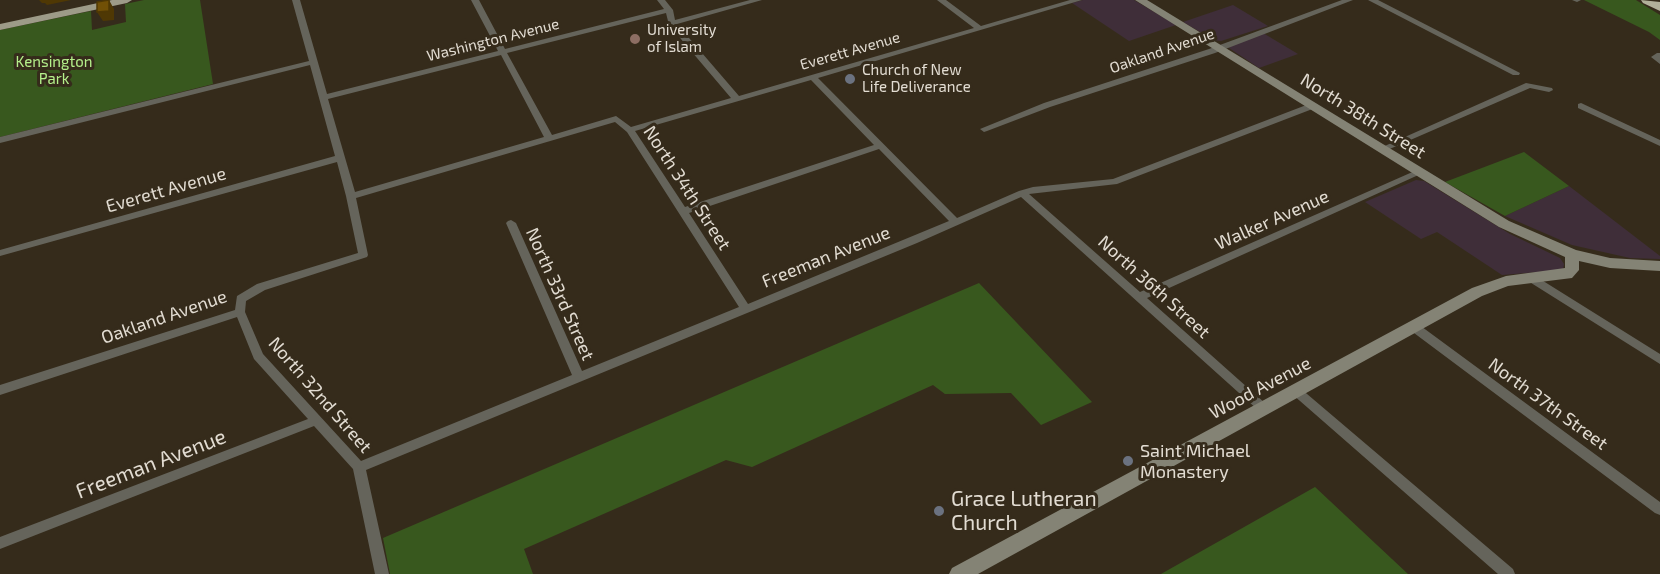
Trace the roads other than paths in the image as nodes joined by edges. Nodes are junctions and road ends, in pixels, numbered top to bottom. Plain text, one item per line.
1 (128, 0) edge
2 (296, 0) edge
3 (475, 0) edge
4 (661, 0) edge
5 (758, 0) edge
6 (941, 0) edge
7 (1078, 0) edge
8 (1140, 0) edge
9 (1349, 0) edge
10 (1372, 0) edge
11 (1647, 0) edge
12 (111, 2) edge
13 (1660, 7) edge
14 (669, 10) junction
15 (672, 23) junction
16 (0, 27) edge
17 (980, 29) junction
18 (1219, 48) junction
19 (504, 51) junction
20 (1660, 55) edge
21 (314, 62) junction
22 (1660, 62) edge
23 (1516, 73) dead end
24 (813, 77) junction
25 (1549, 90) dead end
26 (325, 97) junction
27 (736, 98) junction
28 (1312, 106) junction
29 (1581, 106) dead end
30 (984, 129) dead end
31 (630, 130) junction
32 (549, 138) junction
33 (0, 140) edge
34 (1660, 142) edge
35 (879, 146) junction
36 (1382, 149) junction
37 (340, 158) junction
38 (1420, 172) junction
39 (1022, 193) junction
40 (351, 196) junction
41 (684, 211) junction
42 (955, 222) junction
43 (511, 224) dead end
44 (0, 253) edge
45 (1572, 254) junction
46 (1660, 266) edge
47 (1532, 278) junction
48 (1139, 297) junction
49 (746, 309) junction
50 (240, 312) junction
51 (1414, 327) junction
52 (1660, 360) edge
53 (579, 378) junction
54 (0, 390) edge
55 (1296, 391) junction
56 (1262, 407) junction
57 (316, 420) junction
58 (359, 467) junction
59 (1660, 509) edge
60 (0, 543) edge
61 (382, 574) edge
62 (959, 574) edge
63 (1508, 574) edge

1 - 12 main road
2 - 21 street
3 - 19 street
4 - 14 street
5 - 15 street
6 - 17 street
7 - 17 street, Everett Avenue
8 - 18 street, North 38th Street
9 - 18 street, Oakland Avenue
10 - 23 street
11 - 13 highway
12 - 16 main road
14 - 15 street
14 - 19 street, Washington Avenue
15 - 27 street
17 - 24 street, Everett Avenue
18 - 28 street, North 38th Street
18 - 30 street, Oakland Avenue
19 - 26 street, Washington Avenue
19 - 32 street
20 - 22 street
21 - 26 street
21 - 33 street
24 - 27 street, Everett Avenue
24 - 35 street
25 - 36 street
26 - 37 street
27 - 31 street, Everett Avenue
28 - 36 street, North 38th Street
28 - 39 street, Freeman Avenue
29 - 34 street
31 - 32 street, North 34th Street
31 - 41 street, North 34th Street
32 - 40 street
35 - 41 street
35 - 42 street
36 - 38 street, North 38th Street
37 - 40 street
37 - 44 street, Everett Avenue
38 - 45 street, North 38th Street
38 - 48 street, Walker Avenue
39 - 42 street, Freeman Avenue
39 - 48 street, North 36th Street
40 - 50 street, Oakland Avenue
41 - 49 street, North 34th Street
42 - 49 street, Freeman Avenue
43 - 53 street, North 33rd Street
45 - 46 street, North 38th Street
45 - 47 street, Wood Avenue
47 - 51 street, Wood Avenue
47 - 52 street
48 - 56 street, North 36th Street
49 - 53 street, Freeman Avenue
50 - 54 street, Oakland Avenue
50 - 57 street, North 32nd Street
51 - 55 street, Wood Avenue
51 - 59 street, North 37th Street
53 - 58 street, Freeman Avenue
55 - 56 street, Wood Avenue
55 - 63 street
56 - 62 street, Wood Avenue
57 - 58 street, North 32nd Street
57 - 60 street, Freeman Avenue
58 - 61 street, North 32nd Street

